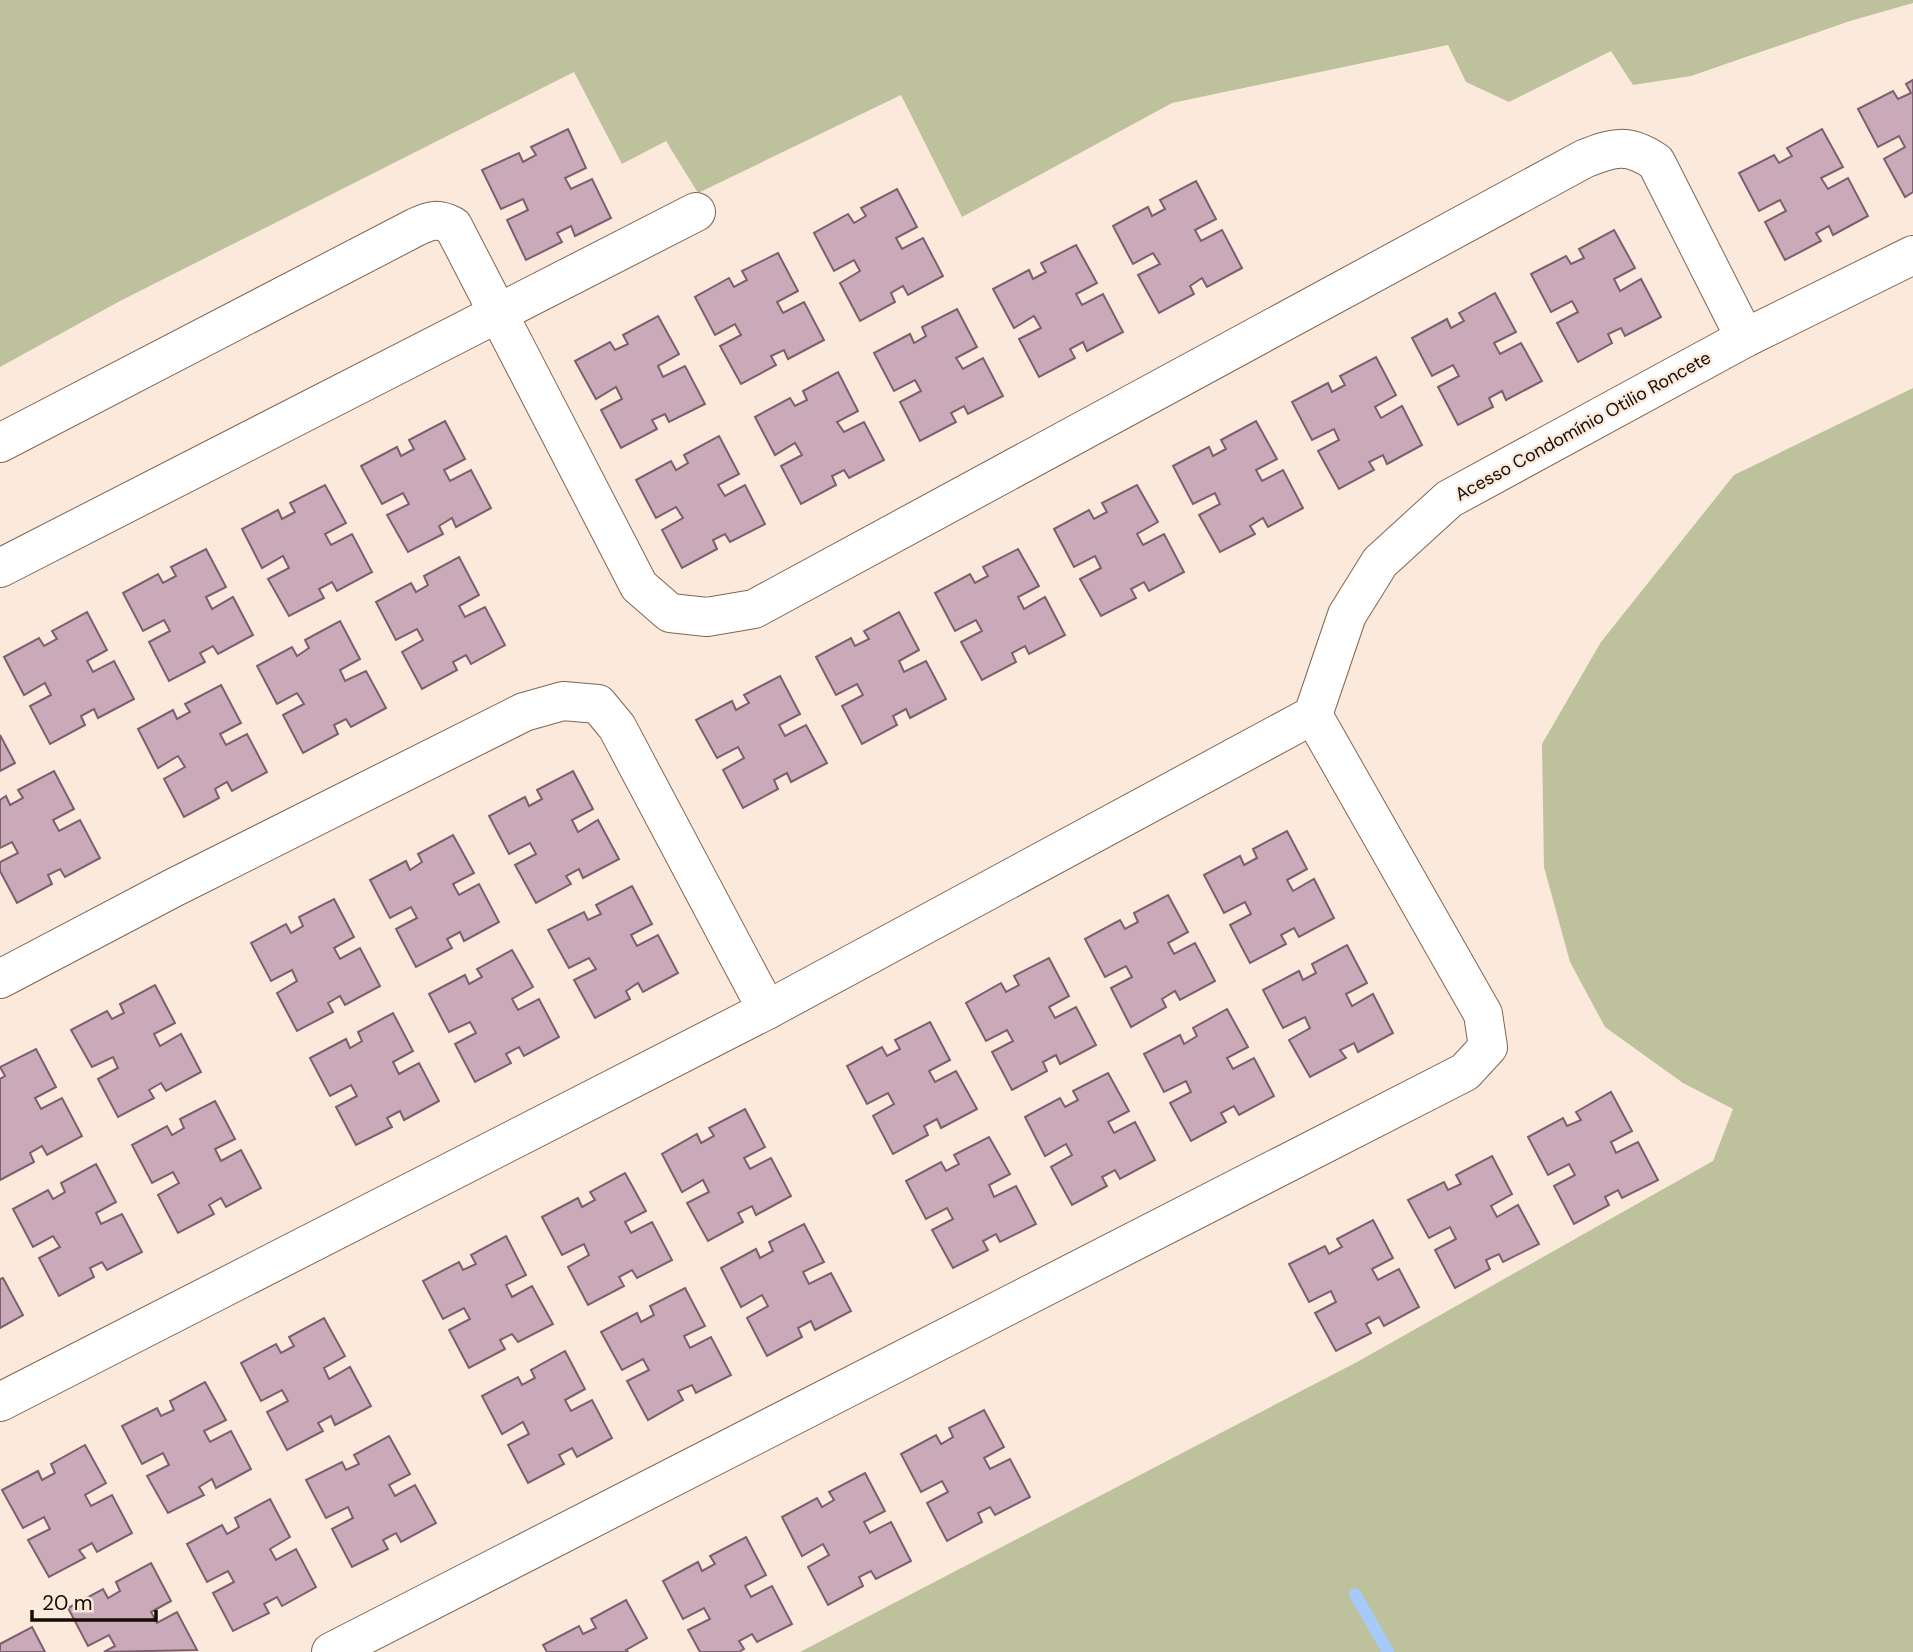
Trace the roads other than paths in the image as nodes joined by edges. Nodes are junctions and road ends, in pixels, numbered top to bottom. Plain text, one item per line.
1 (696, 212) dead end
2 (1913, 255) edge
3 (497, 313) junction
4 (1745, 338) junction
5 (0, 443) edge
6 (0, 568) edge
7 (1312, 715) junction
8 (0, 979) edge
9 (767, 1010) junction
10 (0, 1402) edge
11 (331, 1652) edge

1 - 3 street
2 - 4 street, Acesso Condomínio Otilio Roncete
3 - 4 street
3 - 5 street
3 - 6 street
4 - 7 street, Acesso Condomínio Otilio Roncete
7 - 9 street
7 - 11 street
8 - 9 street
9 - 10 street

